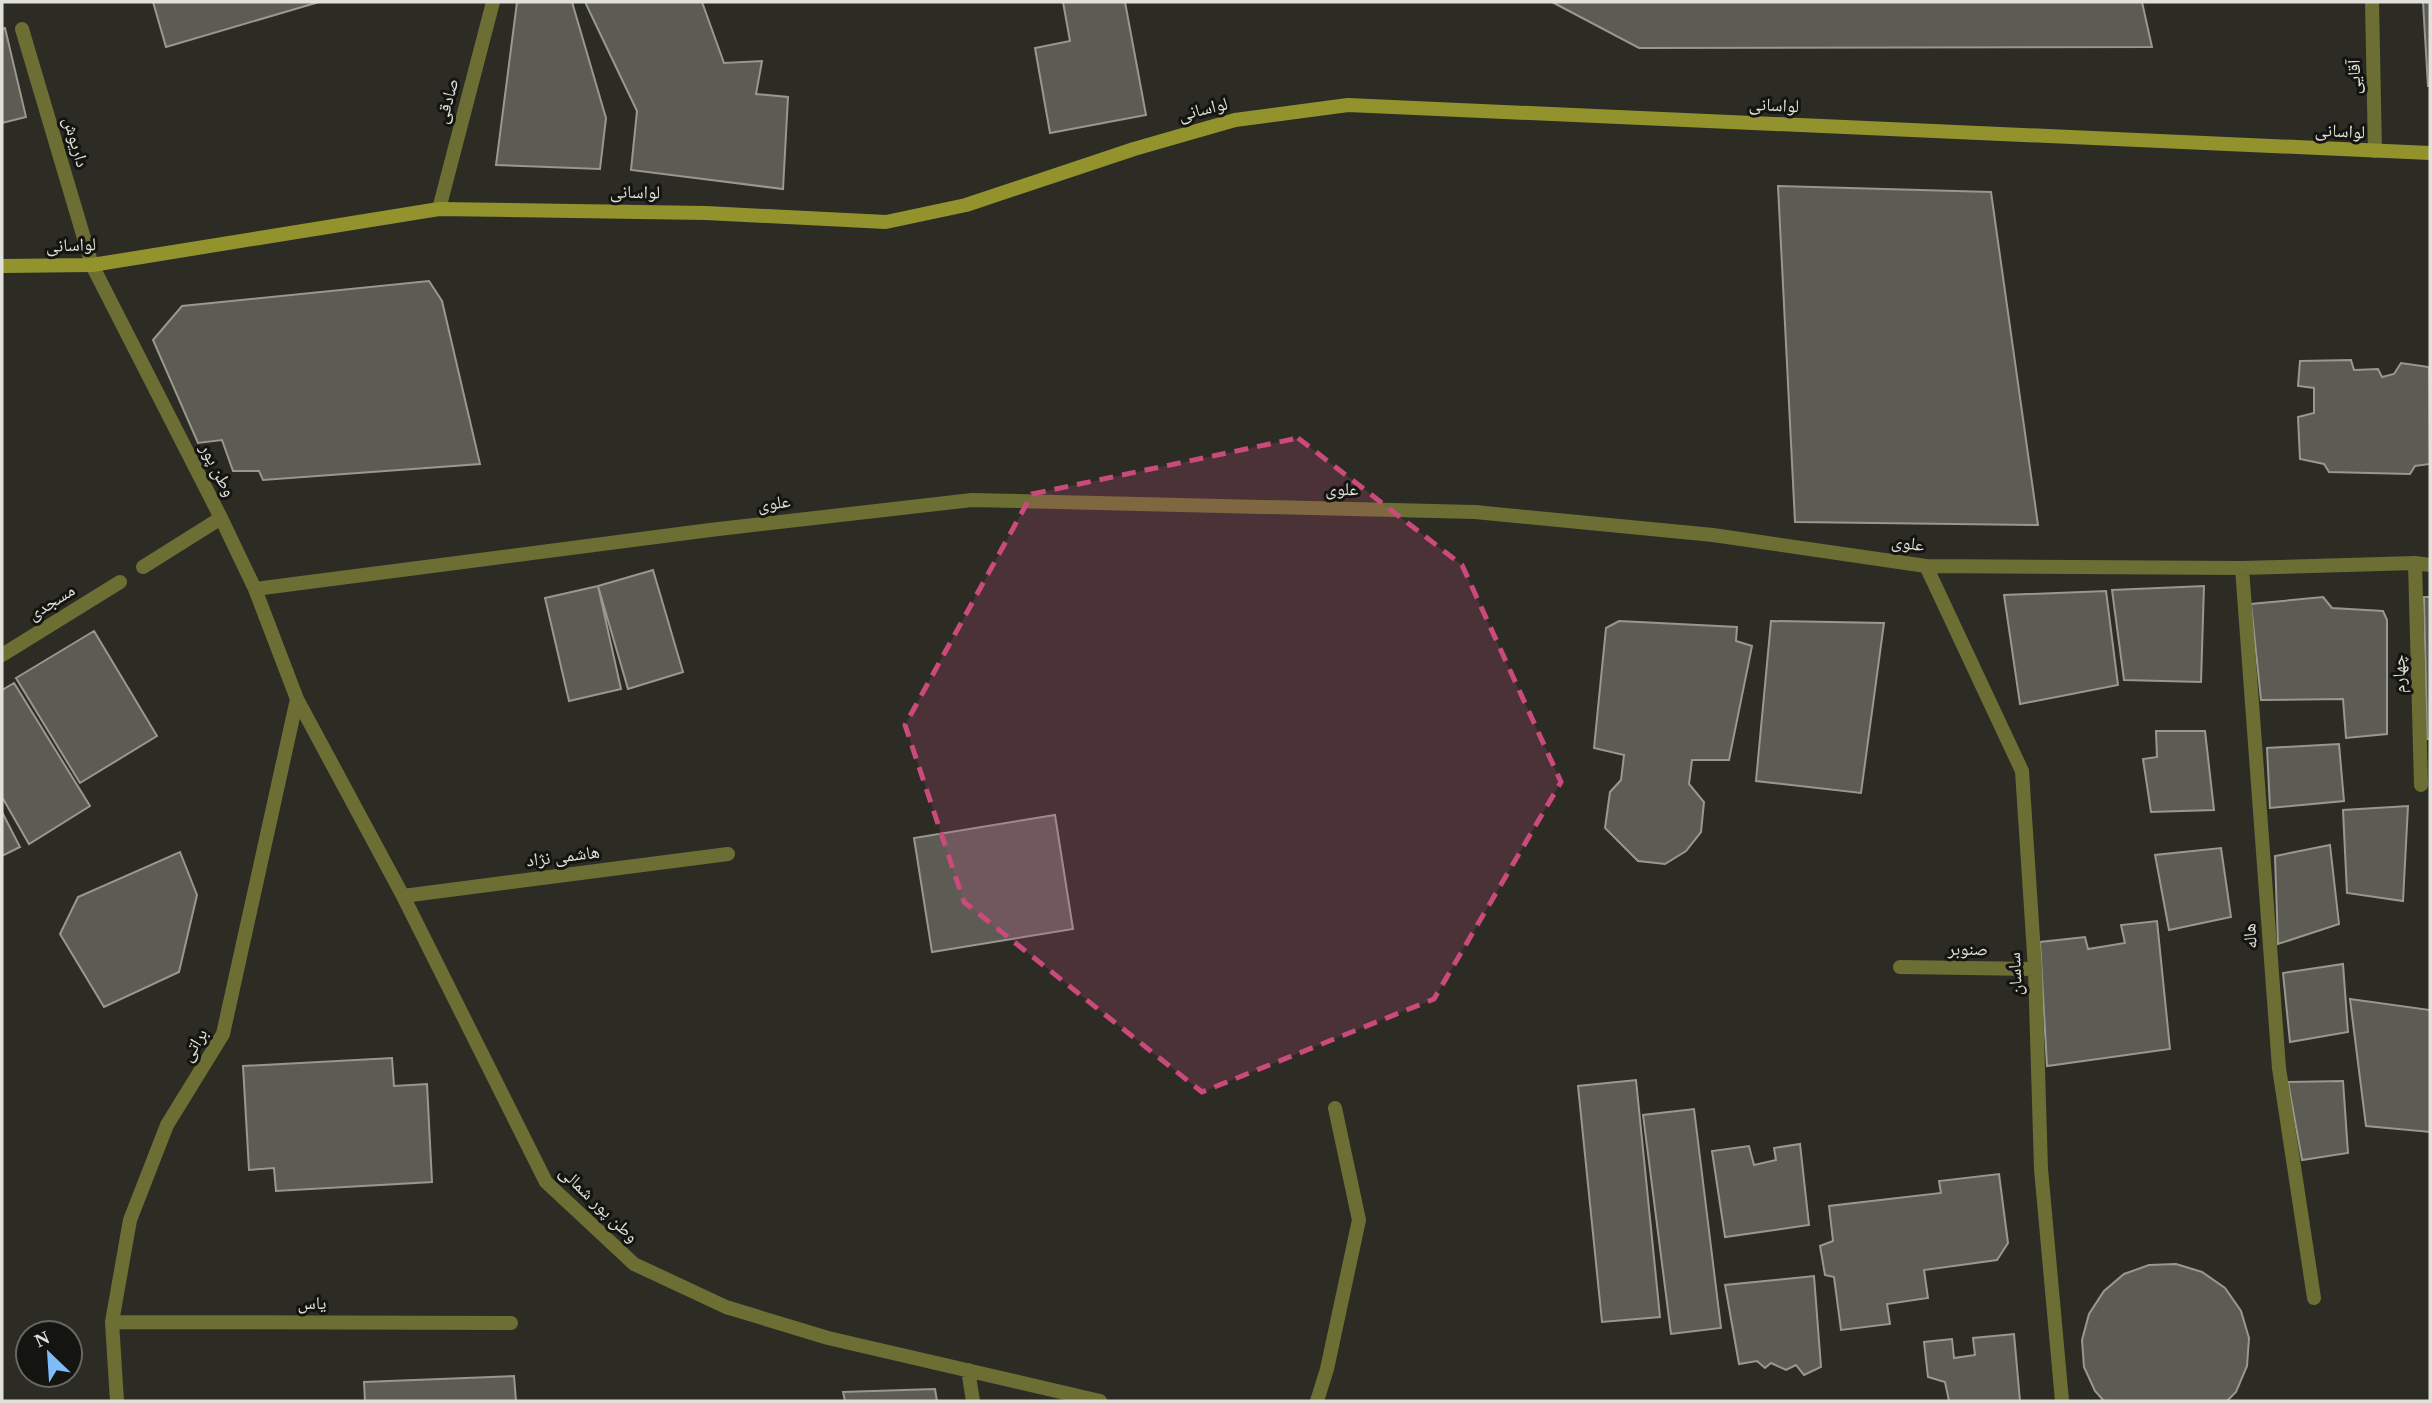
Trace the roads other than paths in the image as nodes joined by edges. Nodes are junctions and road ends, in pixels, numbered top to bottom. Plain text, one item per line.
1 (493, 2) edge
2 (2372, 2) edge
3 (22, 29) dead end
4 (2375, 151) junction
5 (2430, 153) edge
6 (439, 209) junction
7 (92, 265) junction
8 (2, 266) edge
9 (221, 518) junction
10 (2423, 564) edge
11 (1926, 566) junction
12 (144, 567) dead end
13 (2242, 569) junction
14 (120, 582) dead end
15 (255, 589) junction
16 (2, 655) edge
17 (297, 699) junction
18 (2421, 785) dead end
19 (728, 854) dead end
20 (403, 896) junction
21 (1900, 967) dead end
22 (2035, 969) junction
23 (1335, 1108) dead end
24 (2314, 1298) dead end
25 (112, 1322) junction
26 (511, 1322) dead end
27 (968, 1370) junction
28 (117, 1401) edge
29 (973, 1401) edge
30 (1100, 1401) edge
31 (1317, 1401) edge
32 (2062, 1401) edge

1 - 6 street, صادقی
2 - 4 street, آقایی
3 - 7 street, داریوش
4 - 5 main road, لواسانی
4 - 6 main road, لواسانی
6 - 7 main road, لواسانی
7 - 8 main road, لواسانی
7 - 9 street, وطن پور
9 - 12 street
9 - 15 street, وطن پور
10 - 13 street, علوی
10 - 18 street, چهارم
11 - 13 street, علوی
11 - 15 street, علوی
11 - 22 street, ساسان
13 - 24 street, هاله
14 - 16 street, مسجدی
15 - 17 street, وطن پور
17 - 20 street, وطن پور شمالی
17 - 25 street, براتی
19 - 20 street, هاشمی نژاد
20 - 27 street, وطن پور شمالی
21 - 22 street, صنوبر
22 - 32 street, ساسان
23 - 31 street
25 - 26 street, یاس
25 - 28 street, براتی
27 - 29 street
27 - 30 street, وطن پور شمالی

